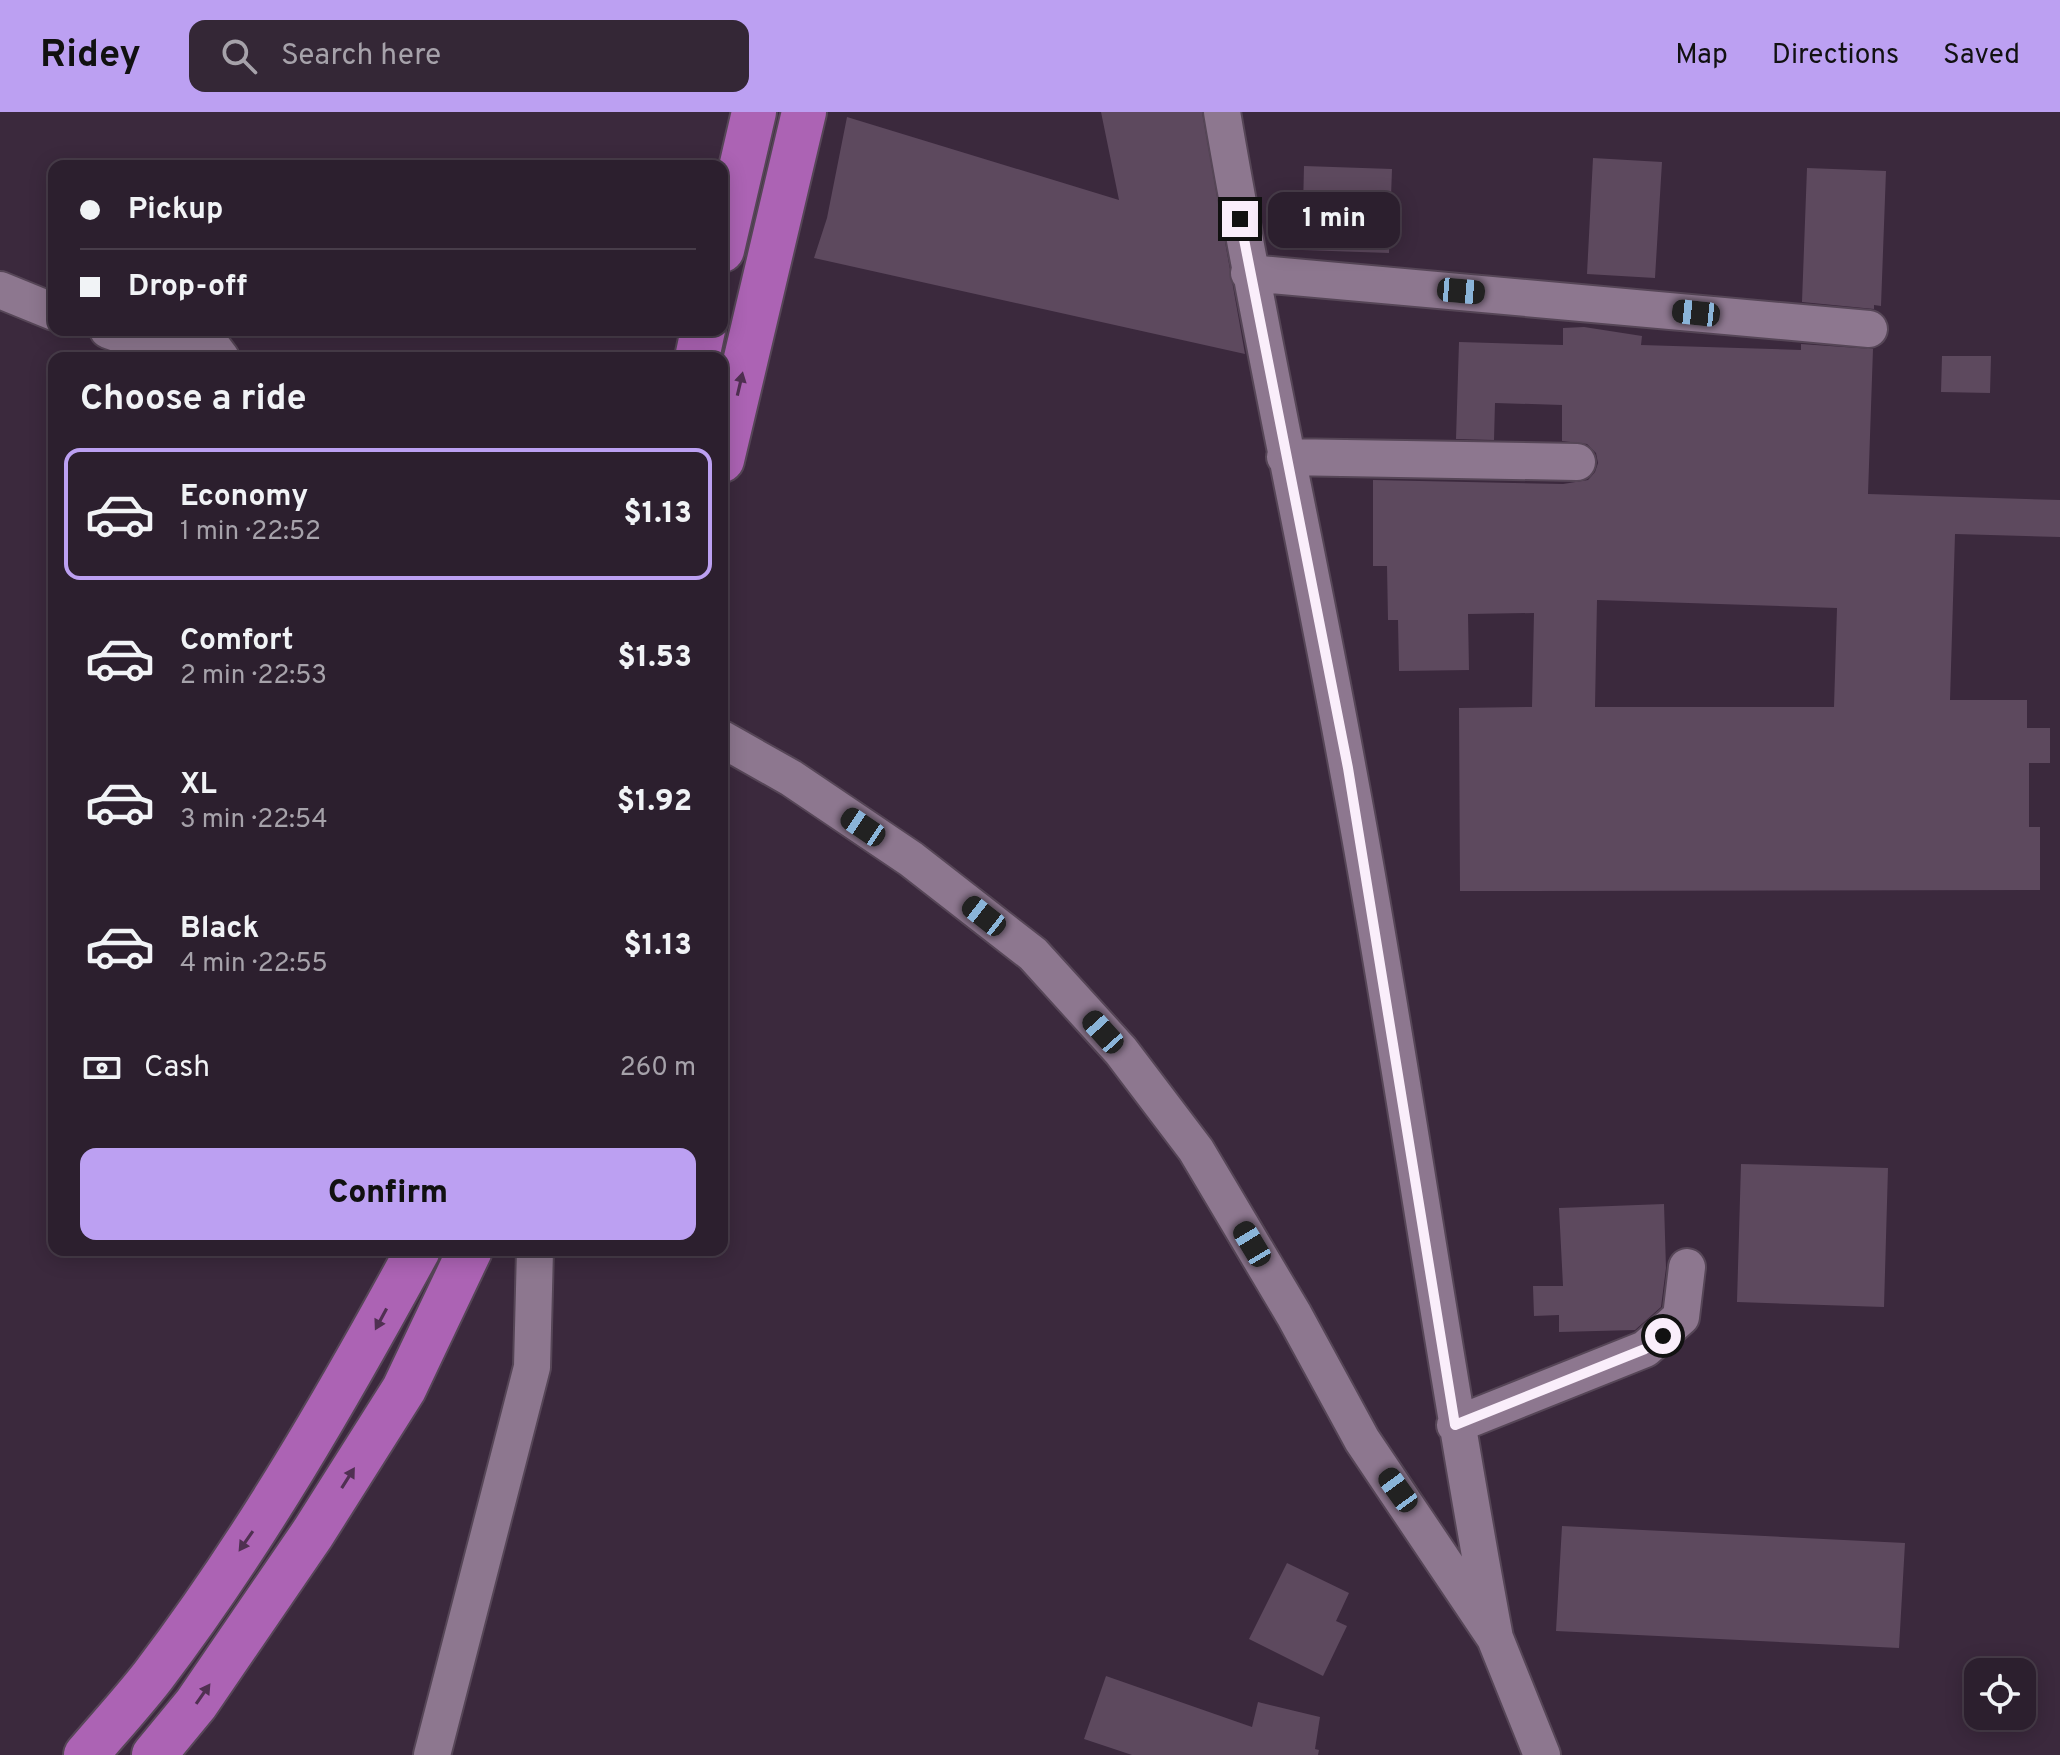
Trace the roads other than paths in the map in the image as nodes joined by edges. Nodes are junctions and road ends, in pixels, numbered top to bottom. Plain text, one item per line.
1 (754, 112) edge
2 (804, 112) edge
3 (1222, 112) edge
4 (728, 224) edge
5 (1249, 273) junction
6 (0, 290) edge
7 (48, 310) edge
8 (1869, 329) dead end
9 (125, 336) edge
10 (169, 352) edge
11 (728, 435) edge
12 (1285, 457) junction
13 (1577, 462) dead end
14 (728, 742) edge
15 (415, 1256) edge
16 (467, 1256) edge
17 (535, 1256) edge
18 (1687, 1267) dead end
19 (1455, 1425) junction
20 (1495, 1638) junction
21 (86, 1755) edge
22 (154, 1755) edge
23 (432, 1755) edge
24 (1542, 1755) edge

1 - 4 highway
11 -> 2 highway
3 - 5 street
5 - 8 street
5 - 12 street
6 - 7 street
9 - 10 street
12 - 13 street
12 - 19 street
14 - 20 street
15 -> 21 highway
22 -> 16 highway
17 - 23 street
18 - 19 street
19 - 20 street
20 - 24 street

